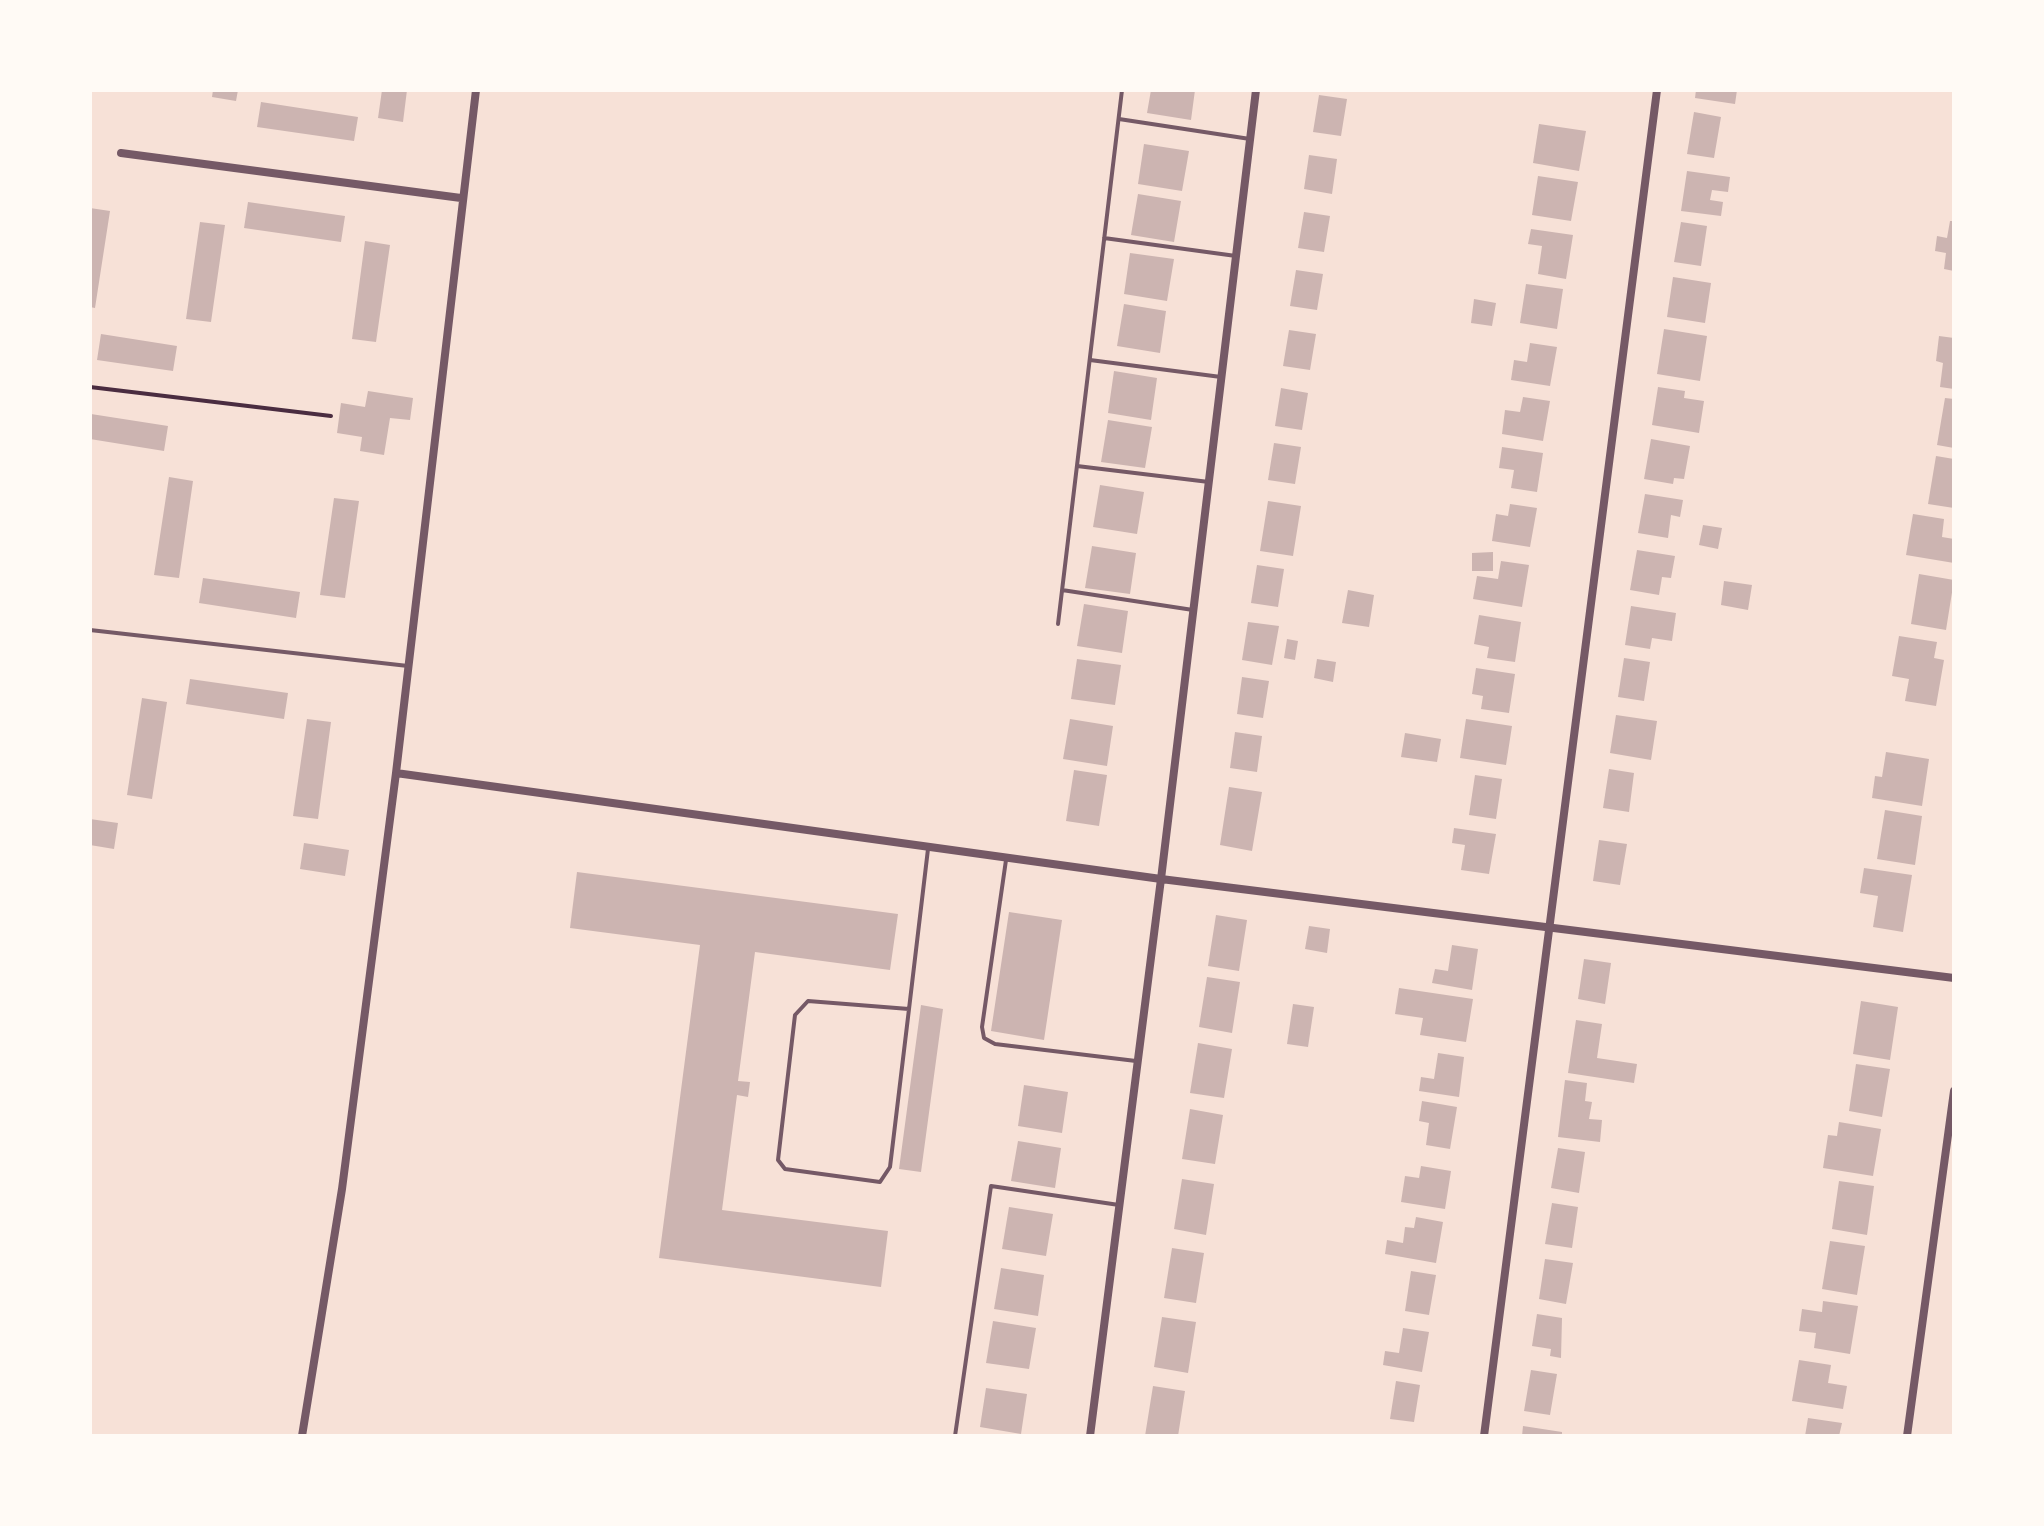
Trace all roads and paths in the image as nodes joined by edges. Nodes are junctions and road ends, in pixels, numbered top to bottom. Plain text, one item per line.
1 (476, 90) edge
2 (1122, 90) edge
3 (1256, 90) edge
4 (1657, 90) edge
5 (1119, 119) junction
6 (1250, 139) junction
7 (121, 153) dead end
8 (461, 198) junction
9 (1104, 238) junction
10 (1236, 256) junction
11 (1090, 360) junction
12 (1221, 377) junction
13 (90, 387) edge
14 (331, 416) dead end
15 (1077, 466) junction
16 (1209, 482) junction
17 (1062, 590) junction
18 (1193, 610) junction
19 (1058, 624) dead end
20 (90, 630) edge
21 (408, 666) junction
22 (396, 773) junction
23 (928, 846) junction
24 (1006, 857) junction
25 (1161, 879) junction
26 (1550, 929) junction
27 (1954, 978) edge
28 (909, 1009) junction
29 (1138, 1061) junction
30 (1954, 1091) edge
31 (1953, 1107) edge
32 (1119, 1205) junction
33 (302, 1436) edge
34 (955, 1436) edge
35 (1090, 1436) edge
36 (1484, 1436) edge
37 (1907, 1436) edge

1 - 8 street
2 - 5 lane
3 - 6 street
4 - 26 street
5 - 6 lane
5 - 9 lane
6 - 10 street
7 - 8 street
8 - 21 street
9 - 10 lane
9 - 11 lane
10 - 12 street
11 - 12 lane
11 - 15 lane
12 - 16 street
13 - 14 path
15 - 16 lane
15 - 17 lane
16 - 18 street
17 - 18 lane
17 - 19 lane
18 - 25 street
20 - 21 lane
21 - 22 street
22 - 23 street
22 - 33 street
23 - 24 street
23 - 28 lane
24 - 25 street
24 - 29 lane
25 - 26 street
25 - 29 street
26 - 27 street
26 - 36 street
28 - 28 lane
29 - 32 street
30 - 31 street
31 - 37 street
32 - 34 lane
32 - 35 street

